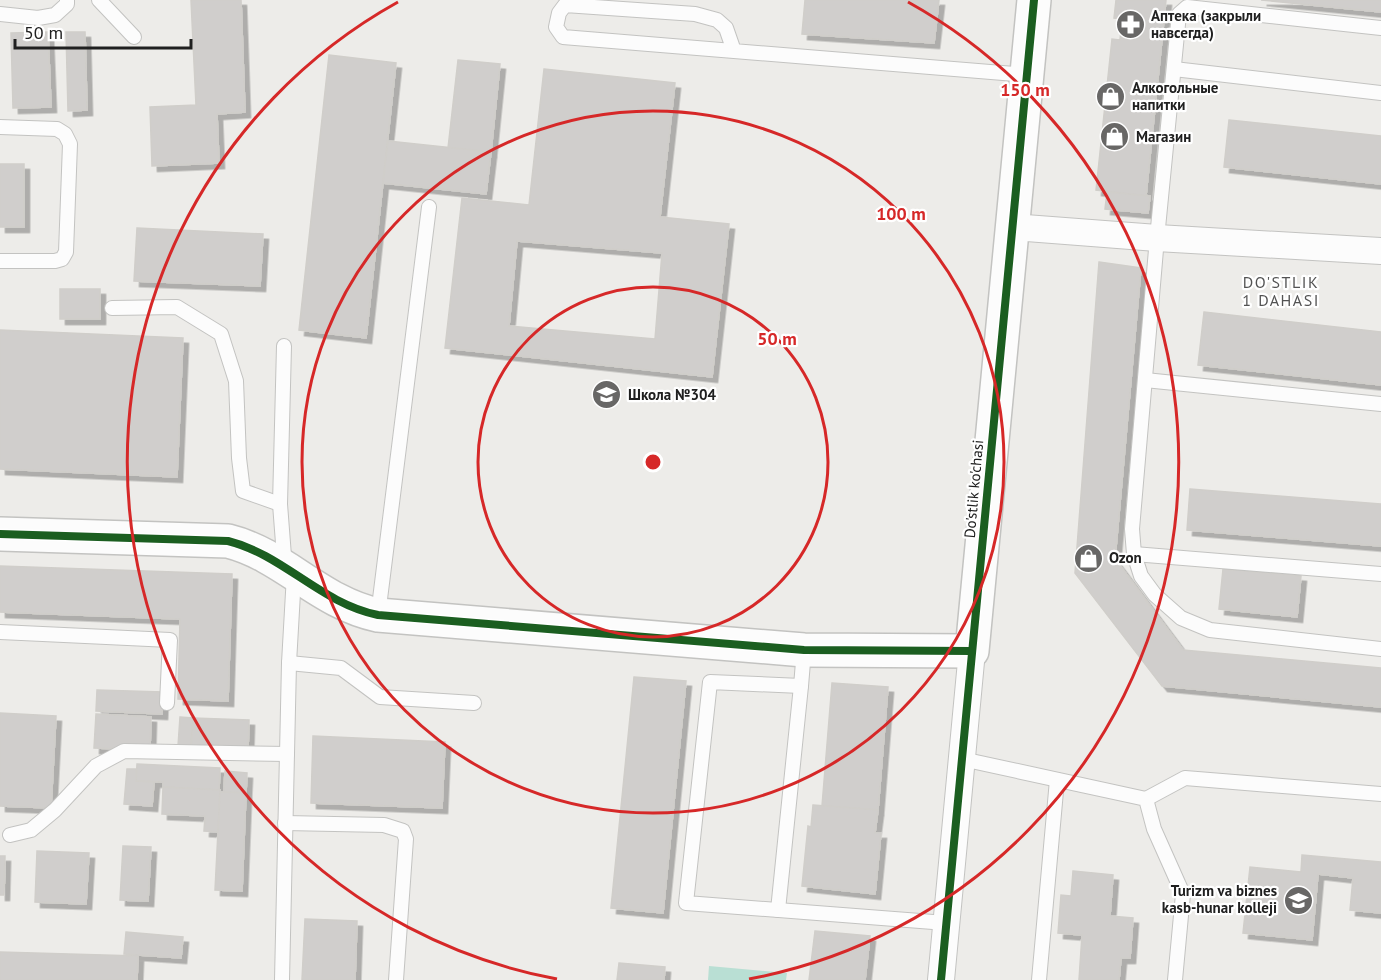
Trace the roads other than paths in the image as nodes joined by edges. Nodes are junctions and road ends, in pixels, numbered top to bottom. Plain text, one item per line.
1 (67, 0) edge
2 (99, 0) edge
3 (1034, 0) edge
4 (0, 14) edge
5 (1381, 28) edge
6 (134, 37) dead end
7 (734, 51) junction
8 (1174, 69) junction
9 (1026, 75) junction
10 (1381, 93) edge
11 (0, 127) edge
12 (429, 207) dead end
13 (1012, 227) junction
14 (1157, 238) junction
15 (1381, 251) edge
16 (0, 261) edge
17 (112, 308) dead end
18 (284, 346) dead end
19 (1145, 380) junction
20 (1381, 404) edge
21 (280, 504) junction
22 (0, 534) edge
23 (1134, 554) junction
24 (1381, 574) edge
25 (294, 575) junction
26 (378, 615) junction
27 (0, 632) edge
28 (1381, 649) edge
29 (804, 650) junction
30 (972, 651) junction
31 (289, 663) junction
32 (801, 686) junction
33 (167, 703) dead end
34 (474, 703) dead end
35 (287, 754) junction
36 (962, 759) junction
37 (1058, 780) junction
38 (1381, 794) edge
39 (1146, 799) junction
40 (285, 823) junction
41 (10, 835) dead end
42 (778, 910) junction
43 (946, 923) junction
44 (282, 980) edge
45 (396, 980) edge
46 (941, 980) edge
47 (1039, 980) edge
48 (1175, 980) edge

1 - 4 lane
2 - 6 lane
3 - 9 street, Do'stlik ko'chasi
5 - 8 lane
7 - 7 lane
7 - 9 lane
8 - 10 lane
8 - 14 lane
9 - 13 street, Do'stlik ko'chasi
11 - 16 lane
12 - 26 lane
13 - 14 street
13 - 30 street, Do'stlik ko'chasi
14 - 15 street
14 - 19 lane
17 - 21 lane
18 - 21 lane
19 - 20 lane
19 - 23 lane
21 - 25 lane
22 - 25 street
23 - 24 lane
23 - 28 lane
25 - 26 street
25 - 31 lane
26 - 29 street
27 - 33 lane
29 - 30 street
29 - 32 lane
30 - 36 street, Do'stlik ko'chasi
31 - 34 lane
31 - 35 lane
32 - 42 lane
32 - 42 lane
35 - 40 lane
35 - 41 lane
36 - 37 lane
36 - 43 street, Do'stlik ko'chasi
37 - 39 lane
37 - 47 lane
38 - 39 lane
39 - 48 lane
40 - 44 lane
40 - 45 lane
42 - 43 lane
43 - 46 street, Do'stlik ko'chasi

